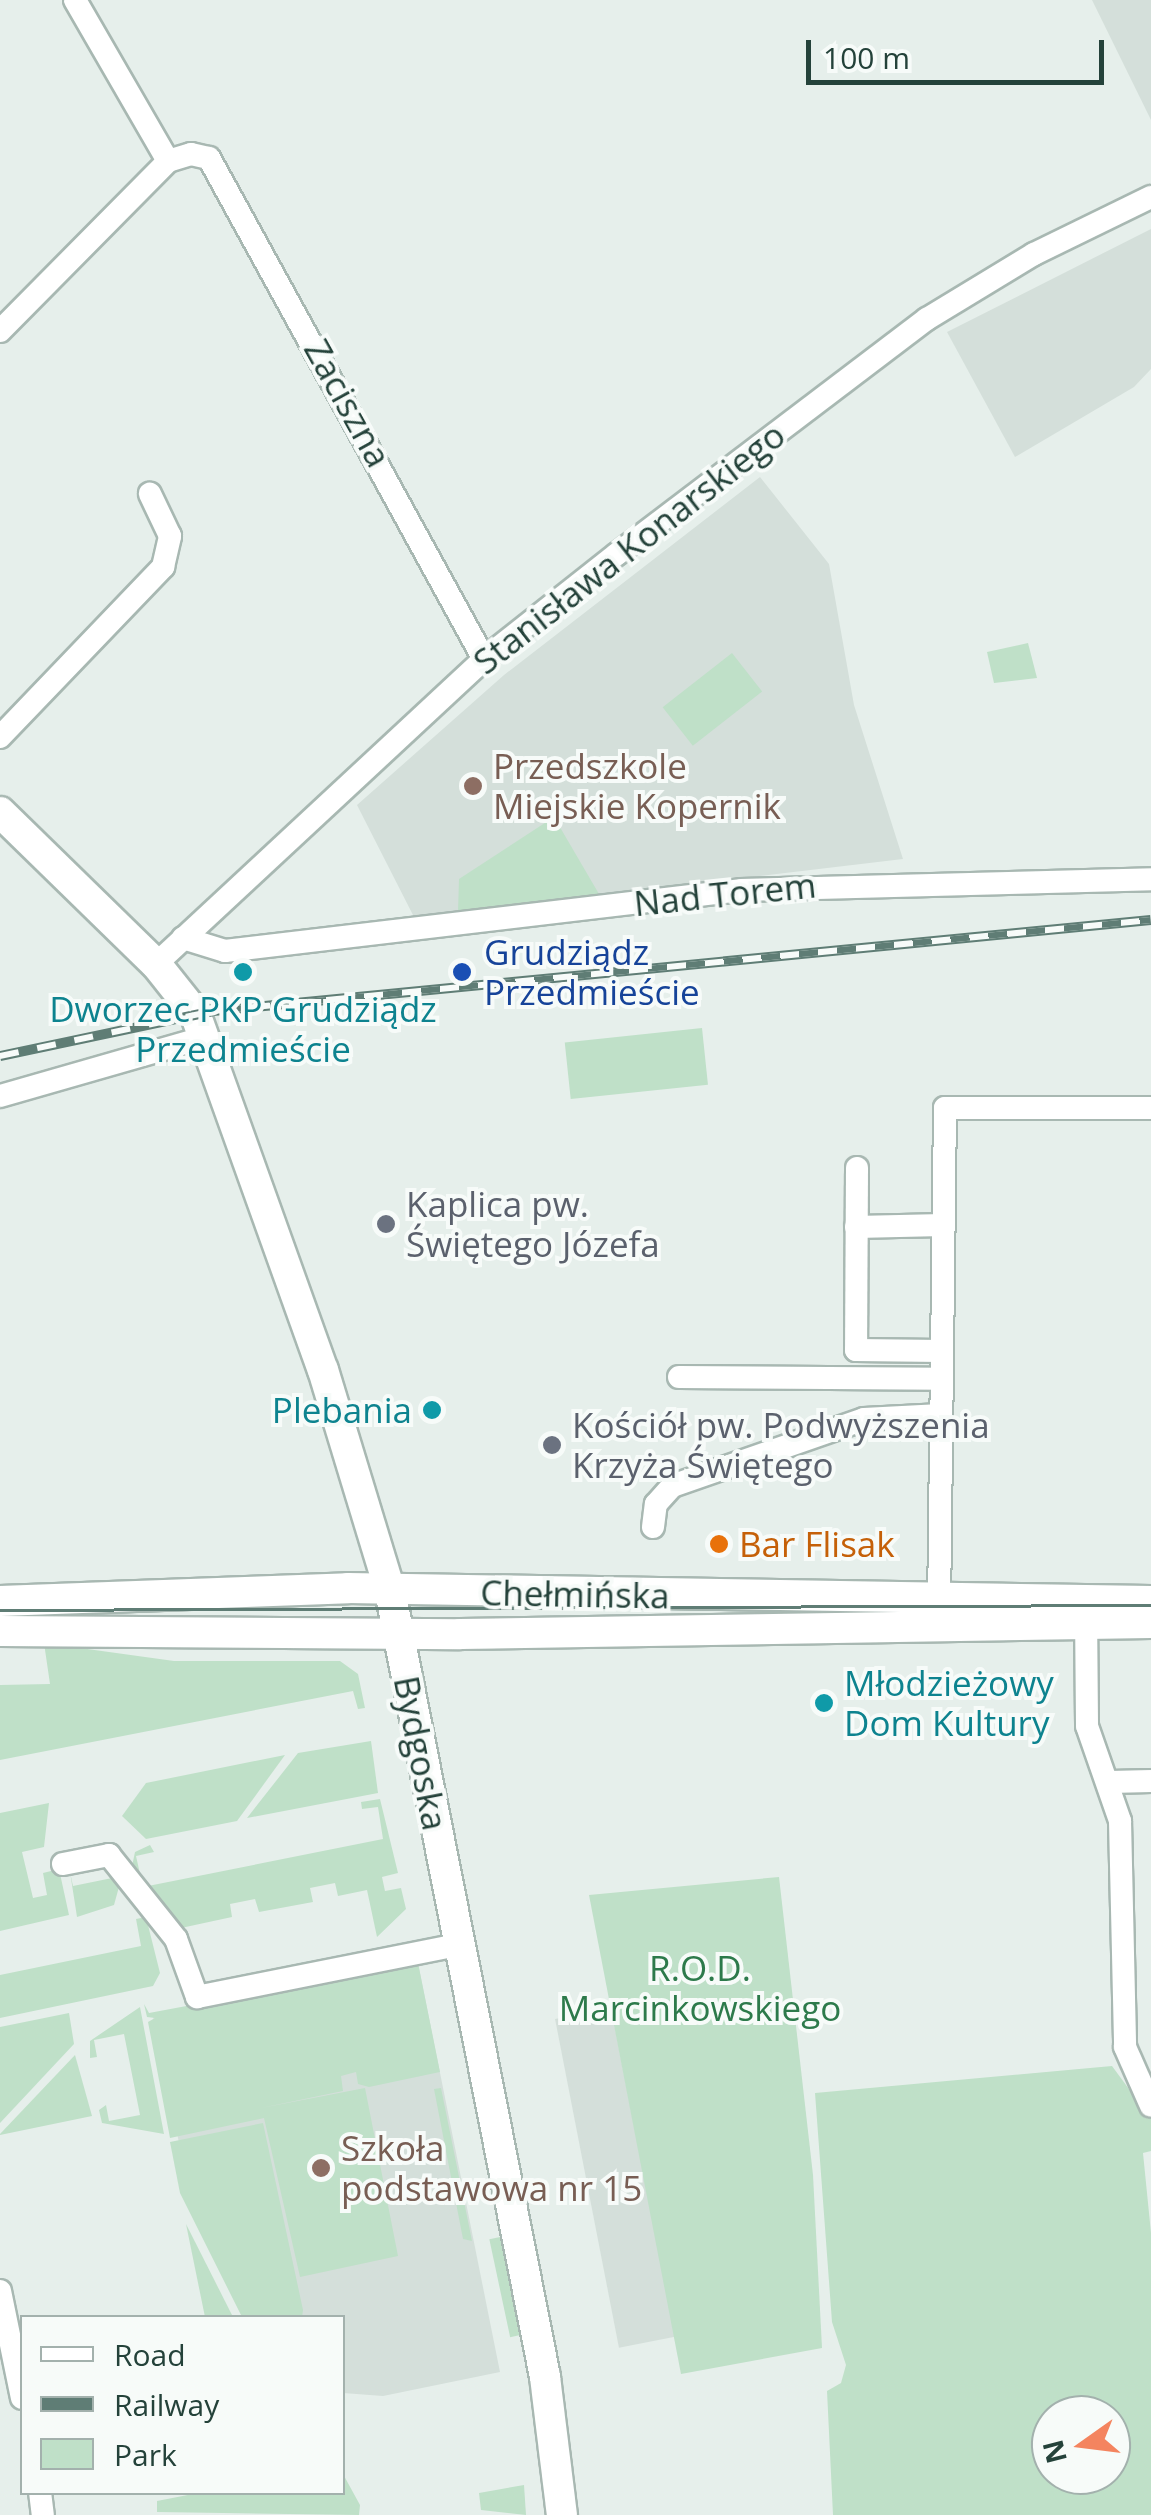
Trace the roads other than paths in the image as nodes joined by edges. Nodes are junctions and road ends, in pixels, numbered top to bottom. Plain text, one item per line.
1 (74, 0) edge
2 (168, 162) junction
3 (1151, 197) edge
4 (0, 330) edge
5 (150, 494) dead end
6 (484, 660) junction
7 (0, 737) edge
8 (0, 812) edge
9 (1151, 879) edge
10 (183, 938) junction
11 (156, 964) junction
12 (200, 1025) junction
13 (0, 1096) edge
14 (1151, 1108) edge
15 (857, 1168) dead end
16 (943, 1225) junction
17 (856, 1227) junction
18 (942, 1351) junction
19 (679, 1377) dead end
20 (942, 1378) junction
21 (941, 1415) junction
22 (653, 1527) dead end
23 (390, 1591) junction
24 (0, 1600) edge
25 (1151, 1601) edge
26 (938, 1612) junction
27 (1086, 1612) junction
28 (1151, 1623) edge
29 (0, 1631) edge
30 (397, 1632) junction
31 (1110, 1782) junction
32 (1151, 1782) edge
33 (63, 1864) dead end
34 (458, 1945) junction
35 (1141, 2063) edge
36 (1151, 2106) edge
37 (0, 2291) edge
38 (20, 2388) edge
39 (562, 2515) edge

1 - 2 street
2 - 4 street
2 - 6 street, Zaciszna
3 - 6 street, Stanisława Konarskiego
5 - 7 street
6 - 10 street, Stanisława Konarskiego
8 - 11 main road, Bydgoska
9 - 10 street, Nad Torem
10 - 11 street, Stanisława Konarskiego
11 - 12 main road, Bydgoska
12 - 13 street
12 - 23 main road, Bydgoska
14 - 16 street
15 - 17 street
16 - 17 street
16 - 18 street
17 - 18 street
18 - 20 street
19 - 20 street
20 - 21 street
21 - 22 street
21 - 26 street
23 - 24 main road, Chełmińska
23 - 26 main road, Chełmińska
23 - 30 main road, Bydgoska
25 - 27 main road, Chełmińska
26 - 27 main road, Chełmińska
26 - 30 main road, Chełmińska
27 - 28 main road, Chełmińska
27 - 31 street
29 - 30 main road, Chełmińska
30 - 34 main road, Bydgoska
31 - 32 street
31 - 35 street
33 - 34 street
34 - 39 main road, Bydgoska
35 - 36 street
37 - 38 street

